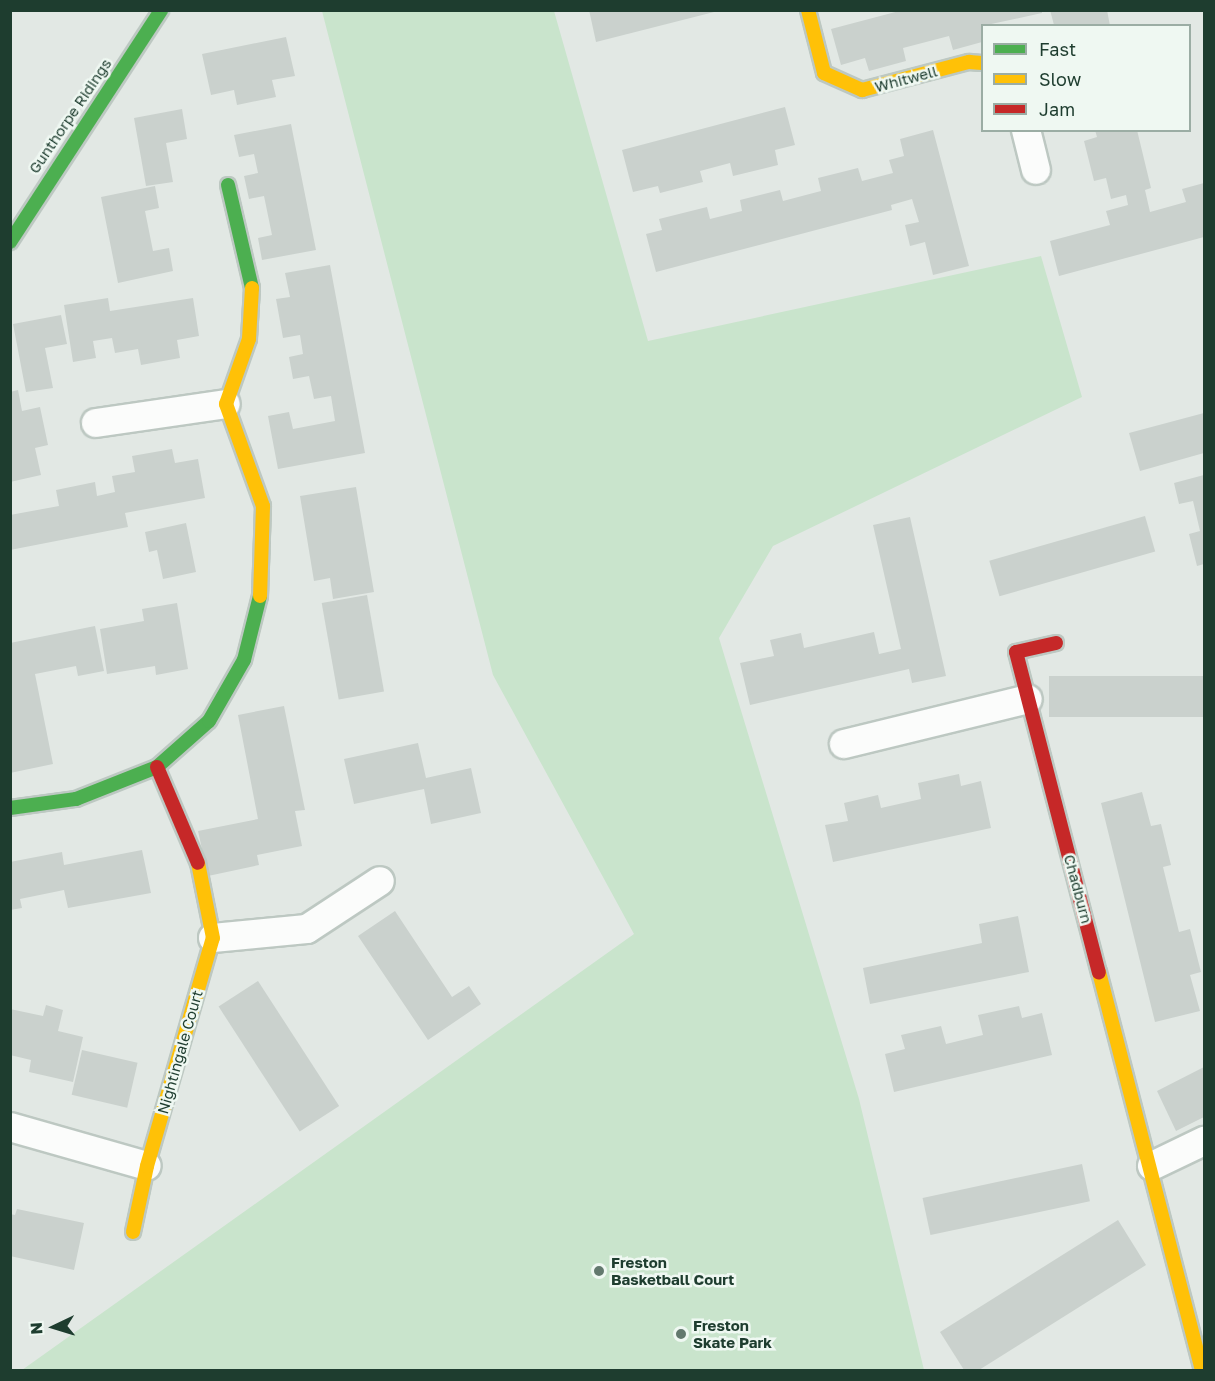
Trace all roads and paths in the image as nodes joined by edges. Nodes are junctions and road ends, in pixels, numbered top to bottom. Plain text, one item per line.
1 (161, 10) edge
2 (808, 10) edge
3 (981, 63) edge
4 (1026, 132) edge
5 (1036, 170) dead end
6 (228, 185) dead end
7 (10, 242) edge
8 (226, 404) junction
9 (96, 423) dead end
10 (1056, 643) dead end
11 (1028, 699) junction
12 (844, 744) dead end
13 (157, 767) junction
14 (10, 808) edge
15 (380, 881) dead end
16 (213, 938) junction
17 (10, 1127) edge
18 (1204, 1141) edge
19 (147, 1166) junction
20 (1152, 1166) junction
21 (133, 1232) dead end
22 (1202, 1371) edge

1 - 7 street, Gunthorpe Ridings
2 - 3 street, Whitwell
4 - 5 street
6 - 8 street
8 - 9 street
8 - 13 street
10 - 11 street, Chadburn
11 - 12 street
11 - 20 street, Chadburn
13 - 14 street
13 - 16 street, Nightingale Court
15 - 16 street
16 - 19 street, Nightingale Court
17 - 19 street
18 - 20 street
19 - 21 street, Nightingale Court
20 - 22 street, Chadburn

